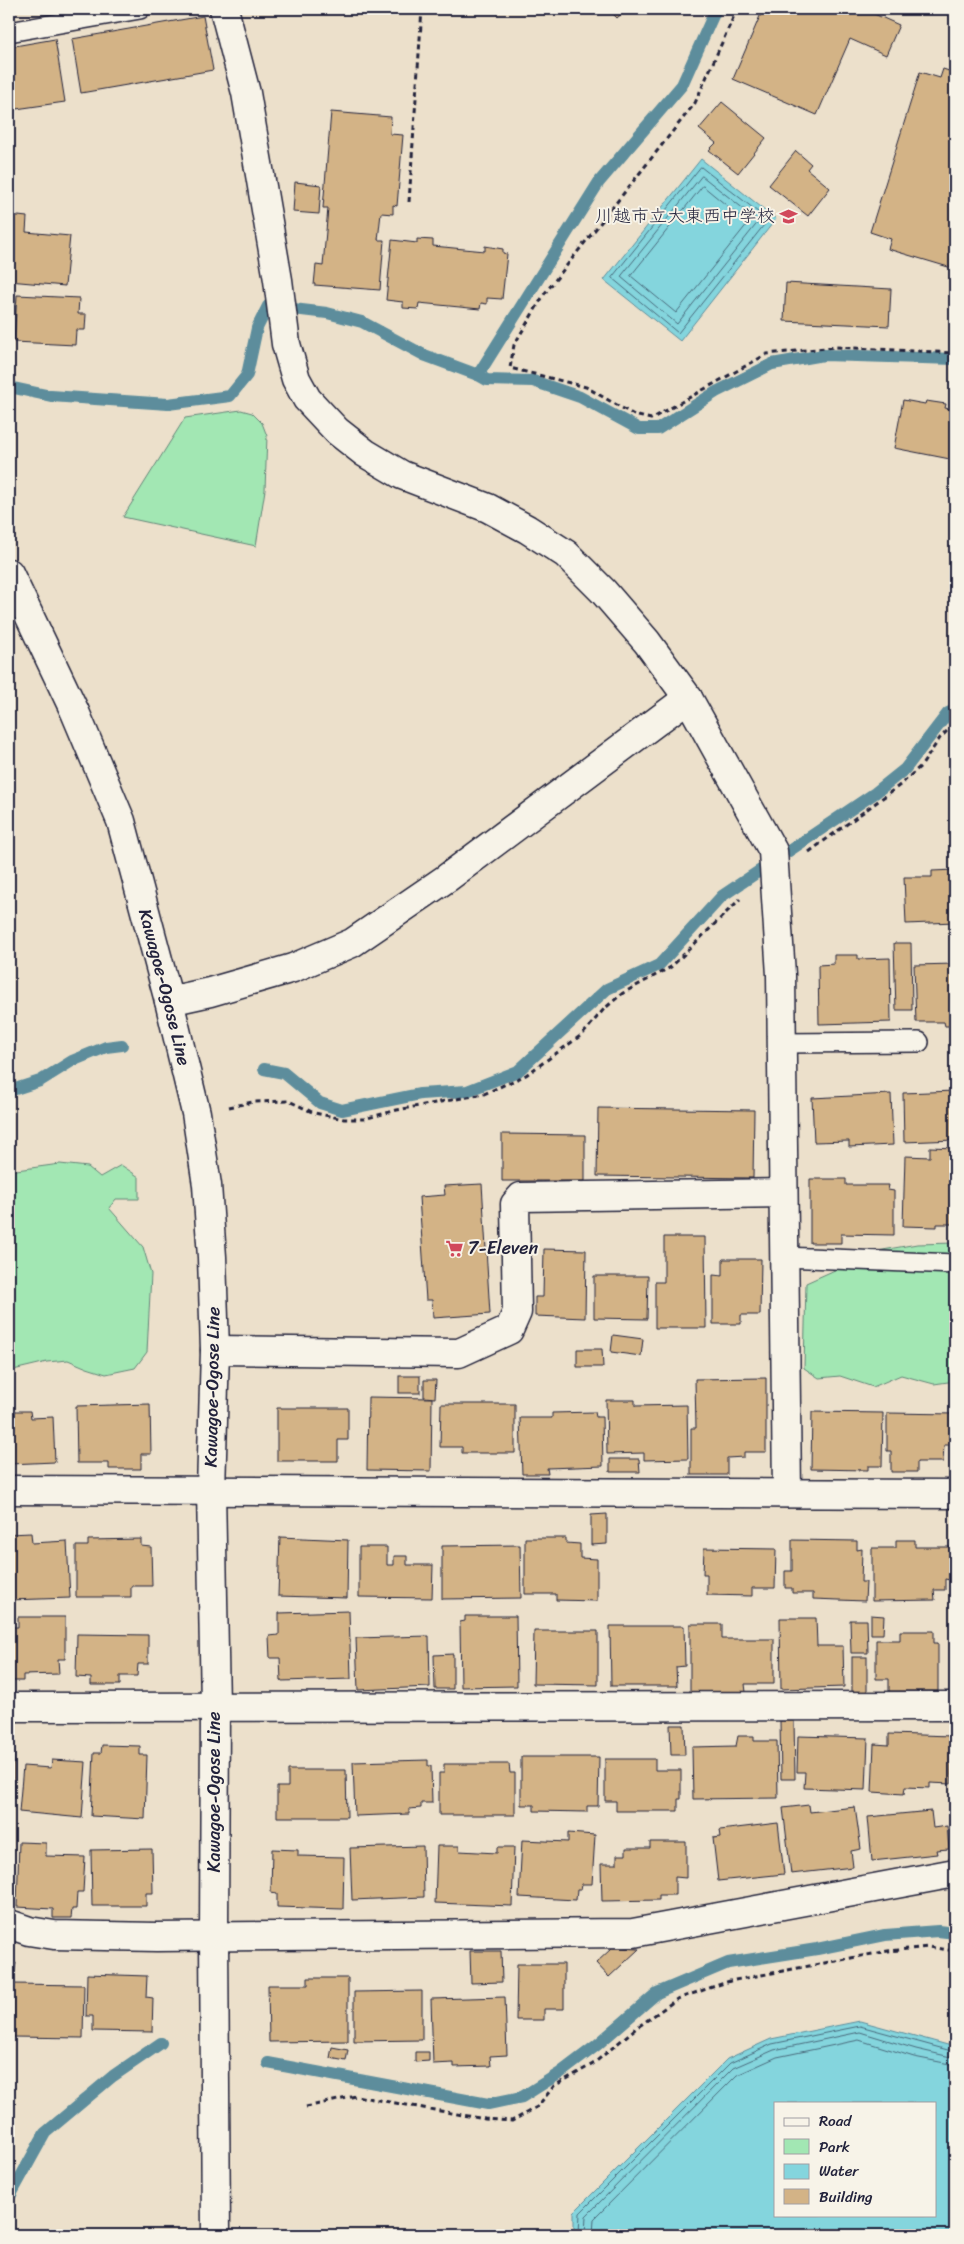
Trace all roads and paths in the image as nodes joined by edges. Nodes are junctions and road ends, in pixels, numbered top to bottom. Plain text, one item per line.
1 (140, 9) edge
2 (224, 9) edge
3 (422, 9) edge
4 (737, 9) edge
5 (9, 32) edge
6 (409, 202) dead end
7 (955, 353) edge
8 (9, 574) edge
9 (688, 698) junction
10 (955, 723) edge
11 (774, 862) junction
12 (169, 1001) junction
13 (920, 1042) dead end
14 (781, 1043) junction
15 (196, 1113) junction
16 (782, 1193) junction
17 (784, 1257) junction
18 (955, 1264) edge
19 (215, 1350) junction
20 (9, 1490) edge
21 (211, 1490) junction
22 (787, 1493) junction
23 (955, 1494) edge
24 (214, 1706) junction
25 (955, 1706) edge
26 (9, 1707) edge
27 (955, 1873) edge
28 (9, 1924) edge
29 (214, 1937) junction
30 (955, 1951) edge
31 (306, 2107) dead end
32 (216, 2235) edge

1 - 5 lane
2 - 9 street
3 - 6 path
4 - 7 path
8 - 12 street, Kawagoe-Ogose Line
9 - 11 street
9 - 12 street
10 - 11 path
11 - 14 street
11 - 15 path
12 - 15 street, Kawagoe-Ogose Line
13 - 14 lane
14 - 16 street
15 - 19 street, Kawagoe-Ogose Line
16 - 17 street
16 - 19 street
17 - 18 lane
17 - 22 street
19 - 21 street, Kawagoe-Ogose Line
20 - 21 street
21 - 22 street
21 - 24 street, Kawagoe-Ogose Line
22 - 23 street
24 - 25 street
24 - 26 street
24 - 29 street, Kawagoe-Ogose Line
27 - 29 street
28 - 29 street
29 - 32 street, Kawagoe-Ogose Line
30 - 31 path

